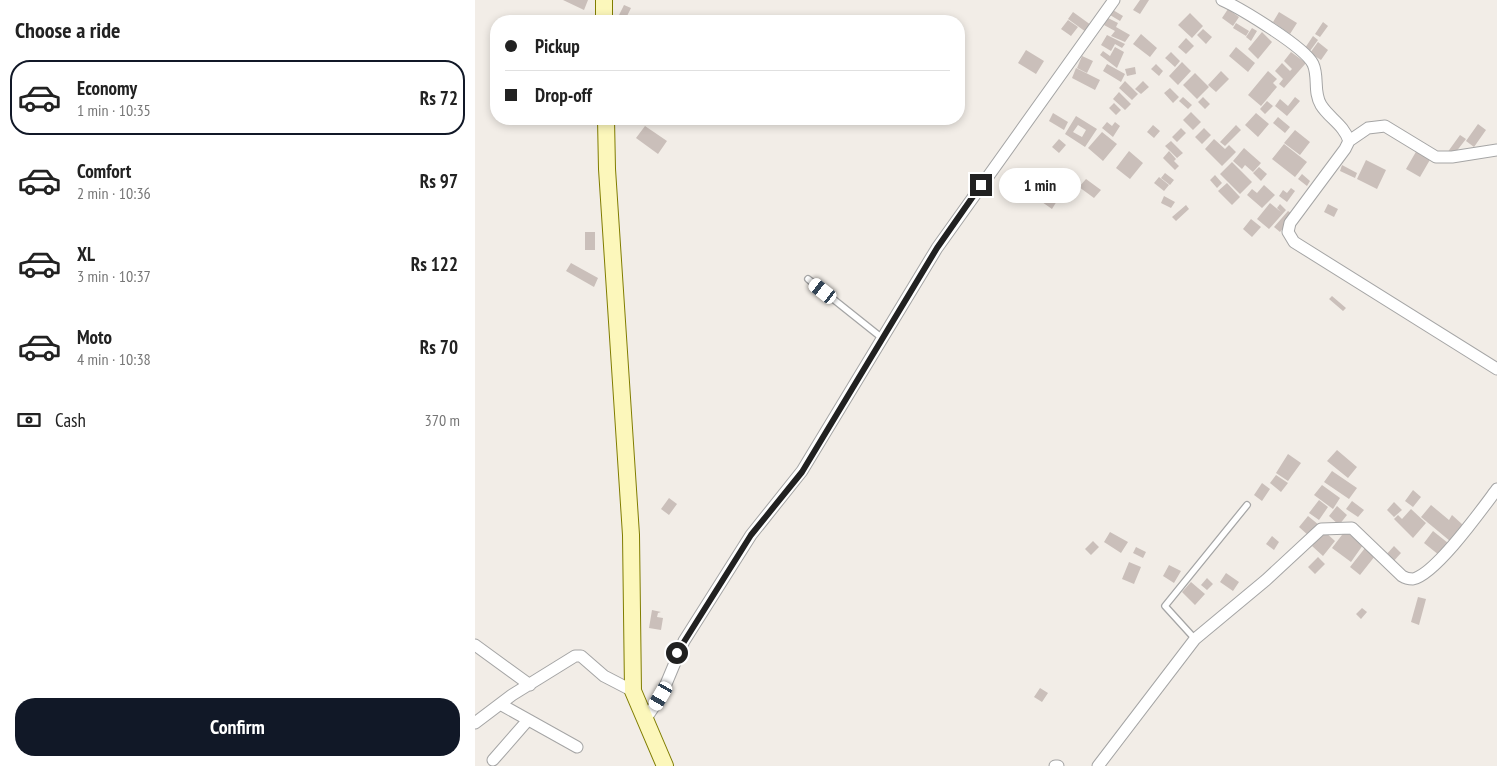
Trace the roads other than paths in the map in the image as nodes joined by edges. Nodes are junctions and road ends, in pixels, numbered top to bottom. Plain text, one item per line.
1 (604, 0) edge
2 (1113, 0) edge
3 (1222, 0) edge
4 (604, 15) edge
5 (606, 125) edge
6 (1349, 141) junction
7 (1497, 150) edge
8 (808, 279) dead end
9 (882, 338) junction
10 (1497, 370) edge
11 (1497, 489) edge
12 (1247, 505) dead end
13 (1195, 639) junction
14 (475, 645) edge
15 (530, 685) junction
16 (633, 691) junction
17 (500, 704) junction
18 (529, 720) junction
19 (645, 720) junction
20 (475, 724) edge
21 (577, 746) dead end
22 (493, 760) dead end
23 (665, 766) edge
24 (1098, 766) edge

1 - 4 main road
2 - 9 street
3 - 6 street
5 - 16 main road
6 - 7 street
6 - 10 street
8 - 9 lane
9 - 19 street
11 - 13 street
12 - 13 lane
13 - 24 street
14 - 15 street
15 - 16 street
15 - 17 street
16 - 19 main road
17 - 18 street
17 - 20 street
18 - 21 street
18 - 22 street
19 - 23 main road

